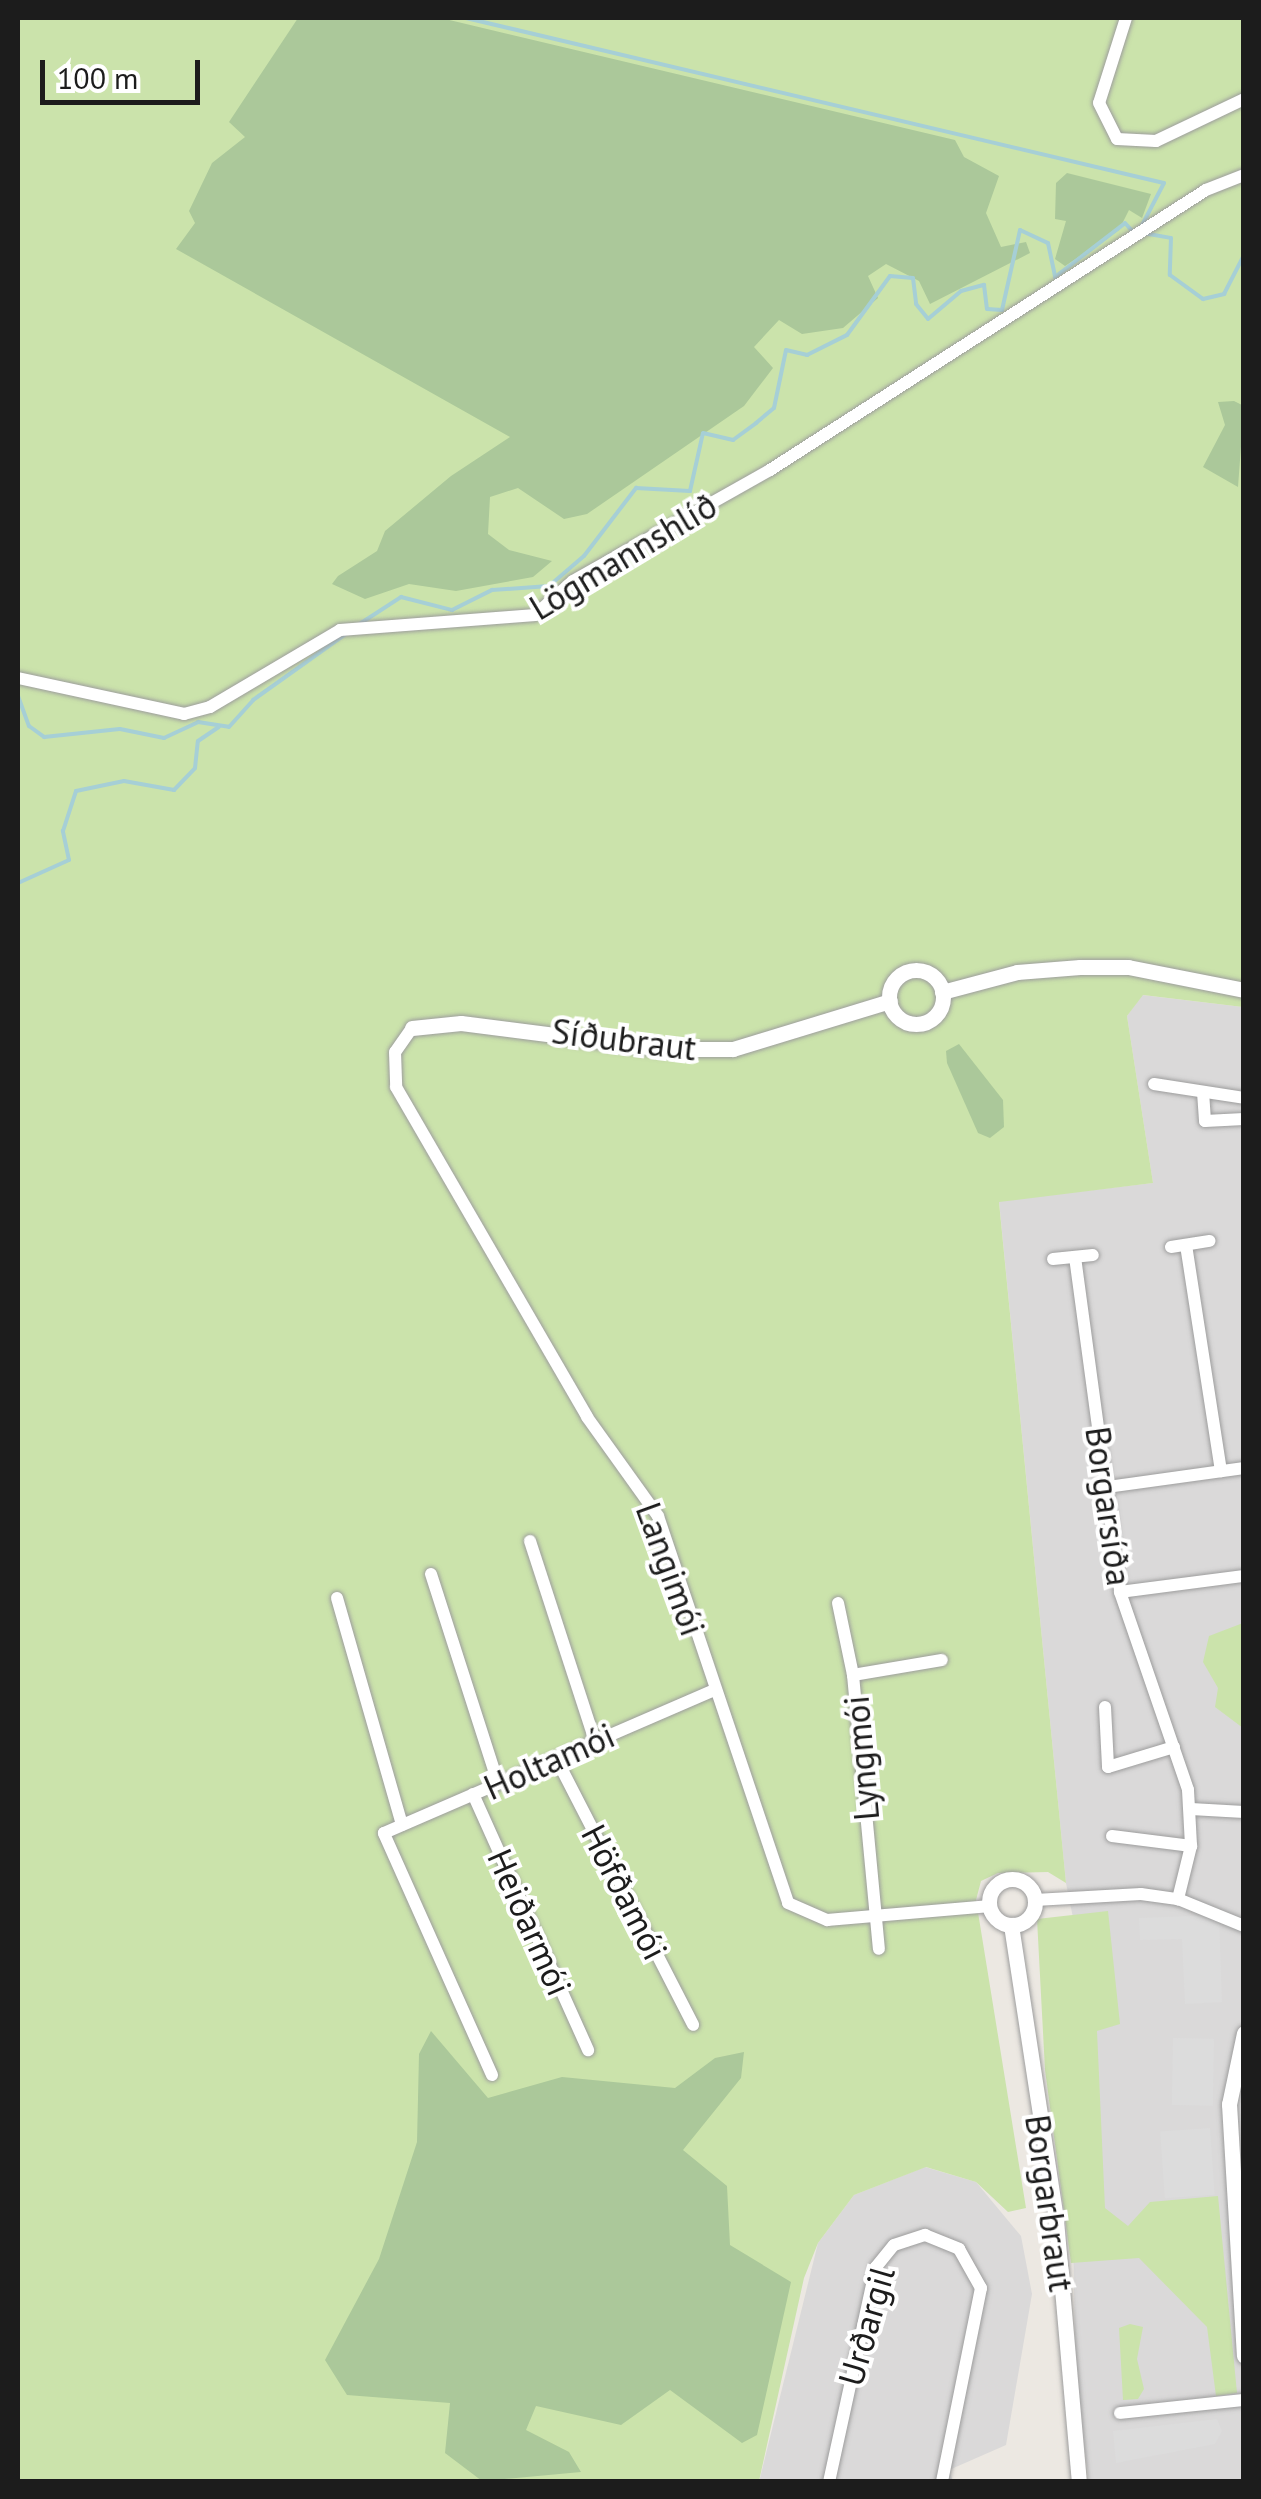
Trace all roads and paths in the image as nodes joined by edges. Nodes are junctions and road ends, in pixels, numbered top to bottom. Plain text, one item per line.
1 (1126, 18) edge
2 (1244, 100) edge
3 (1244, 175) edge
4 (18, 678) edge
5 (1244, 990) edge
6 (942, 992) junction
7 (890, 1001) junction
8 (412, 1028) joint
9 (1154, 1084) dead end
10 (1203, 1092) junction
11 (1244, 1098) edge
12 (1244, 1119) edge
13 (1210, 1242) dead end
14 (1186, 1245) junction
15 (1171, 1246) dead end
16 (1093, 1255) dead end
17 (1075, 1257) junction
18 (1052, 1259) dead end
19 (1244, 1468) edge
20 (1220, 1471) junction
21 (1107, 1487) junction
22 (530, 1541) dead end
23 (431, 1574) dead end
24 (1244, 1576) edge
25 (1120, 1592) junction
26 (337, 1598) dead end
27 (838, 1604) dead end
28 (942, 1660) dead end
29 (853, 1675) junction
30 (714, 1690) junction
31 (1104, 1708) dead end
32 (595, 1742) junction
33 (1174, 1747) junction
34 (556, 1758) junction
35 (498, 1784) junction
36 (473, 1794) junction
37 (1190, 1809) junction
38 (1244, 1812) edge
39 (402, 1825) junction
40 (1112, 1836) dead end
41 (1191, 1846) junction
42 (1178, 1899) junction
43 (1035, 1900) junction
44 (990, 1906) junction
45 (876, 1913) junction
46 (1011, 1925) junction
47 (1244, 1926) edge
48 (879, 1949) dead end
49 (694, 2024) dead end
50 (1244, 2032) edge
51 (588, 2050) dead end
52 (492, 2075) dead end
53 (1244, 2356) edge
54 (1244, 2400) edge
55 (1120, 2412) dead end
56 (829, 2482) edge
57 (942, 2482) edge
58 (1079, 2482) edge

1 - 2 street
3 - 4 street, Lögmannshlíð
5 - 6 street
6 - 7 street
6 - 7 street
7 - 8 street, Síðubraut
8 - 30 street, Langimói
9 - 10 street
10 - 11 street
10 - 12 street
13 - 14 street
14 - 15 street
14 - 20 street
16 - 17 street
17 - 18 street
17 - 21 street, Borgarsíða
19 - 20 street
20 - 21 street
21 - 25 street, Borgarsíða
22 - 32 street
23 - 35 street
24 - 25 street
25 - 33 street, Borgarsíða
26 - 39 street
27 - 29 street, Lyngmói
28 - 29 street
29 - 45 street, Lyngmói
30 - 32 street, Holtamói
30 - 45 street, Langimói
31 - 33 street
32 - 34 street, Holtamói
33 - 37 street, Borgarsíða
34 - 35 street, Holtamói
34 - 49 street, Höfðamói
35 - 36 street, Holtamói
36 - 39 street, Holtamói
36 - 51 street, Heiðarmói
37 - 38 street
37 - 41 street, Borgarsíða
39 - 52 street, Holtamói
40 - 41 street
41 - 42 street, Borgarsíða
42 - 43 street
42 - 47 street
43 - 44 street
43 - 46 street
44 - 45 street, Langimói
44 - 46 street
45 - 48 street, Lyngmói
46 - 58 street, Borgarbraut
50 - 53 street
54 - 55 street
56 - 57 street, Urðargil

